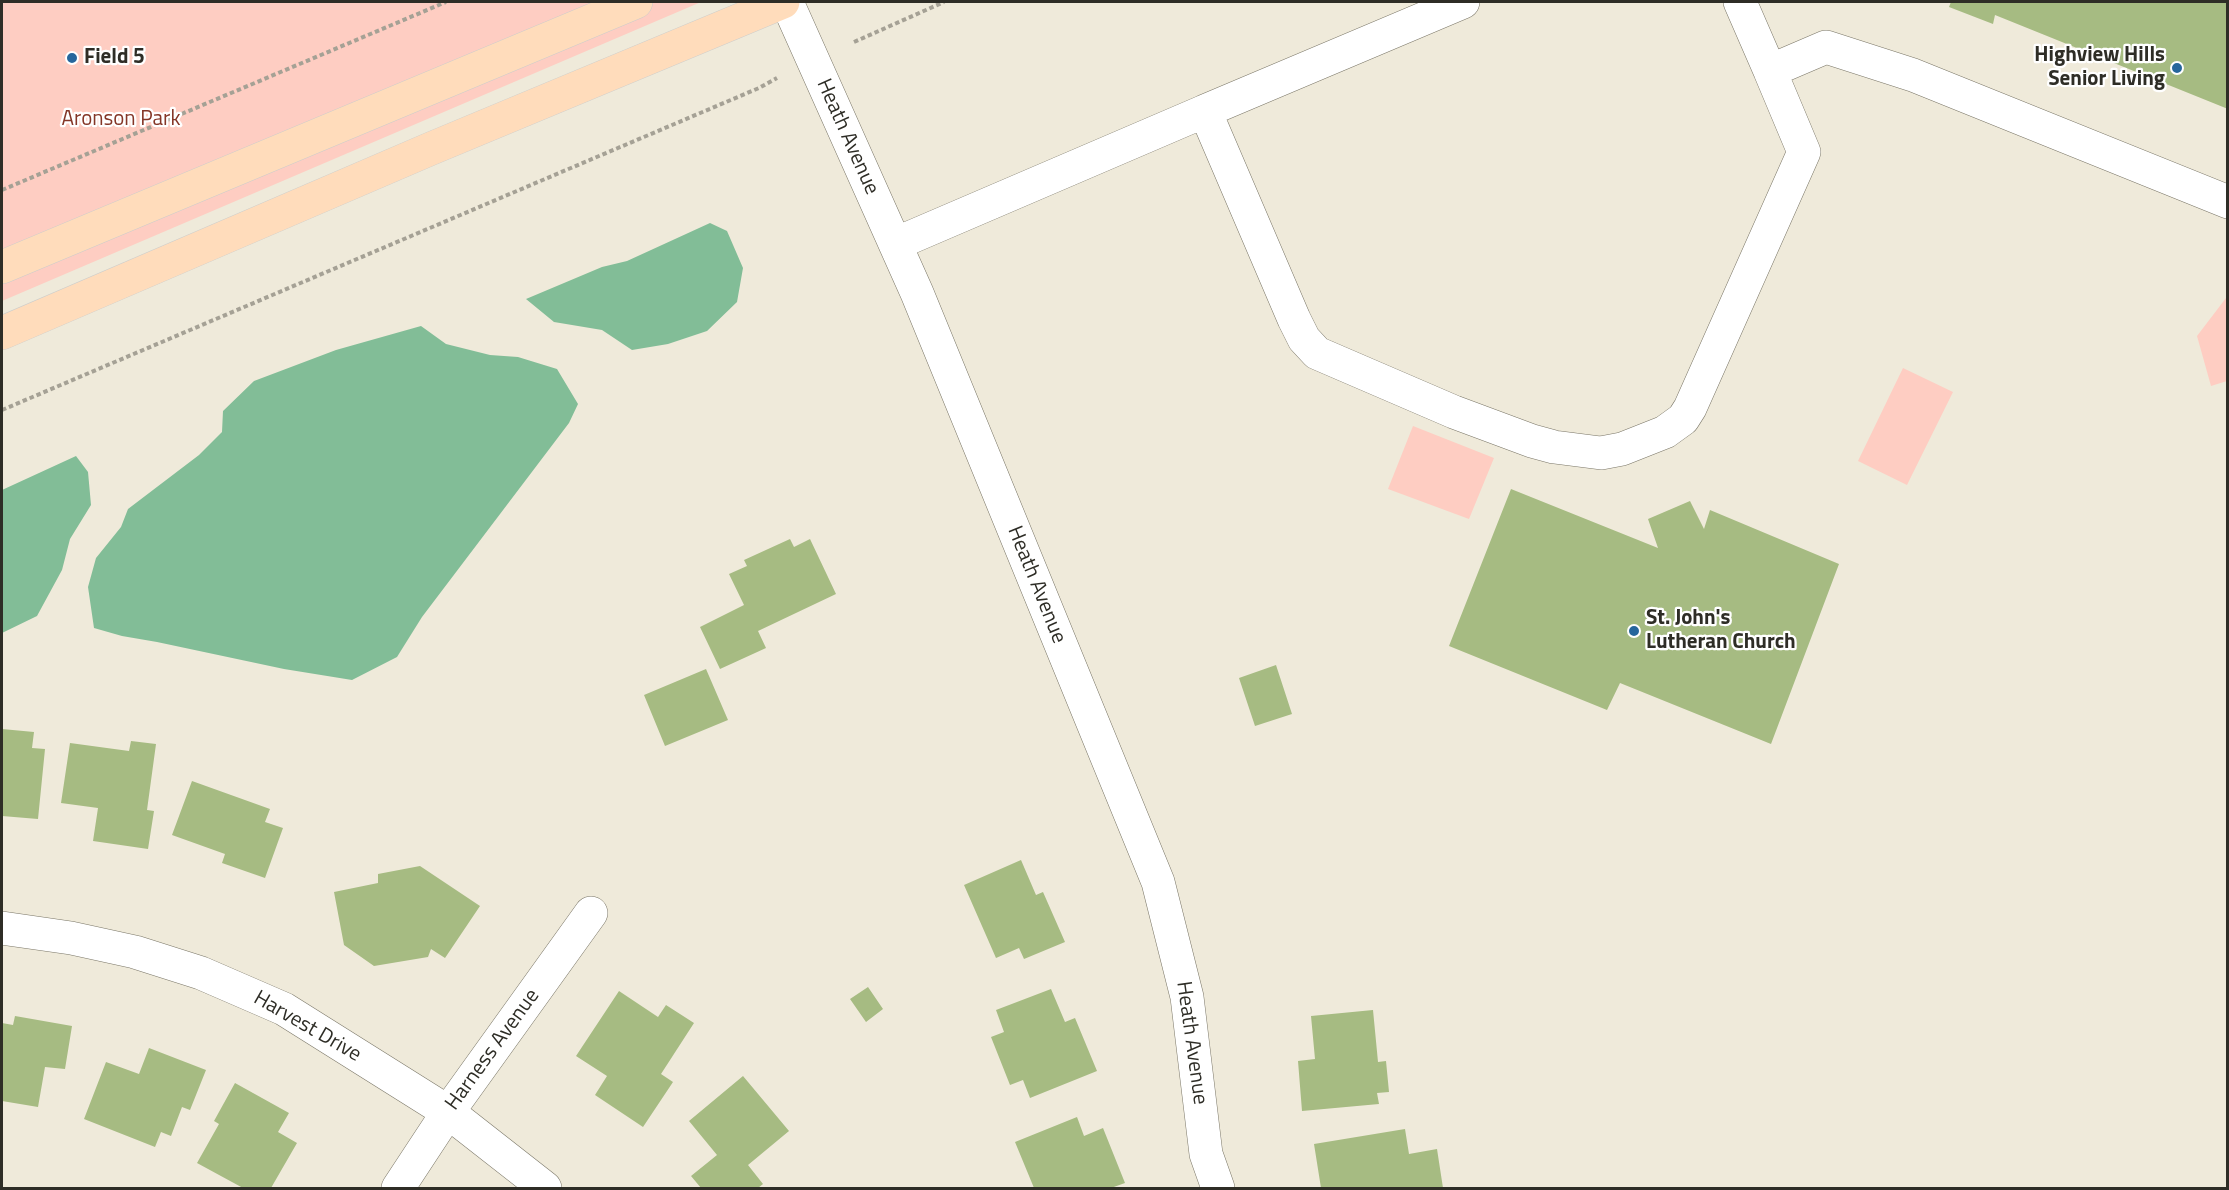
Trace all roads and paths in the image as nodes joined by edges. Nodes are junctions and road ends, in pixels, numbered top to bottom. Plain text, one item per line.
1 (446, 2) edge
2 (636, 2) edge
3 (783, 2) edge
4 (787, 2) edge
5 (944, 2) edge
6 (1463, 2) edge
7 (1740, 2) edge
8 (854, 42) dead end
9 (1770, 71) junction
10 (777, 78) dead end
11 (1205, 111) junction
12 (2, 190) edge
13 (2228, 202) edge
14 (895, 243) junction
15 (2, 267) edge
16 (2, 333) edge
17 (2, 410) edge
18 (591, 913) dead end
19 (2, 928) edge
20 (448, 1112) junction
21 (398, 1188) edge
22 (545, 1188) edge
23 (1218, 1188) edge

1 - 12 path
2 - 15 main road
3 - 16 main road
4 - 14 street, Heath Avenue
5 - 8 path
6 - 11 street
7 - 9 street
9 - 11 street
9 - 13 street
10 - 17 path
11 - 14 street
14 - 23 street, Heath Avenue
18 - 20 street, Harness Avenue
19 - 20 street, Harvest Drive
20 - 21 street, Harness Avenue
20 - 22 street, Harvest Drive

